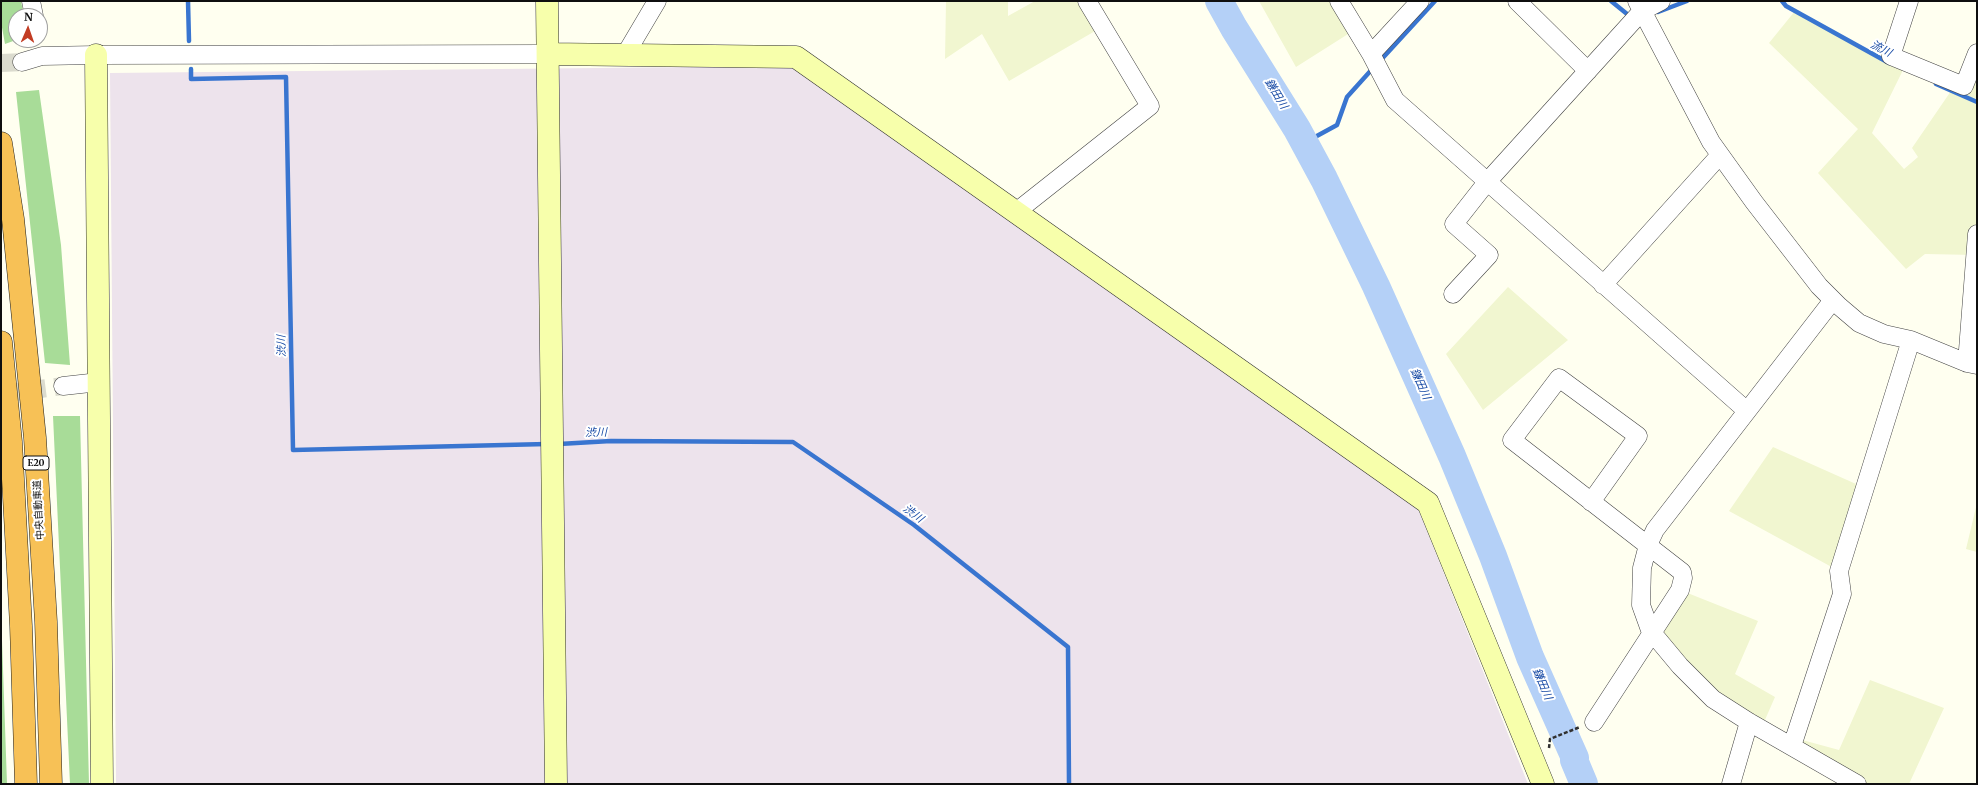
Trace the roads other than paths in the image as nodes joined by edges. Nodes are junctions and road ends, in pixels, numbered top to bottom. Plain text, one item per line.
1 (547, 1) edge
2 (657, 1) edge
3 (1087, 1) edge
4 (1339, 1) edge
5 (1420, 1) edge
6 (1517, 1) edge
7 (1662, 1) edge
8 (1909, 1) edge
9 (1639, 6) edge
10 (40, 48) edge
11 (1977, 53) edge
12 (548, 54) junction
13 (1371, 54) junction
14 (96, 55) junction
15 (625, 55) junction
16 (22, 62) tunnel mouth
17 (1588, 71) junction
18 (1, 143) edge
19 (1720, 155) junction
20 (1487, 182) junction
21 (1016, 212) junction
22 (1977, 234) edge
23 (1604, 285) junction
24 (1453, 294) dead end
25 (1833, 300) junction
26 (1911, 340) junction
27 (1, 342) edge
28 (1972, 364) edge
29 (99, 382) junction
30 (63, 386) tunnel mouth
31 (1747, 411) junction
32 (1592, 502) junction
33 (1648, 545) junction
34 (1652, 633) junction
35 (1594, 722) road end
36 (1749, 722) junction
37 (1792, 746) junction
38 (26, 784) edge
39 (51, 784) edge
40 (102, 784) edge
41 (556, 784) edge
42 (1543, 784) edge
43 (1731, 784) edge
44 (1857, 784) edge

1 - 12 street
2 - 15 street
3 - 21 street
4 - 13 street
5 - 13 street
6 - 17 street
7 - 9 street
8 - 11 street
9 - 17 street
9 - 19 street
10 - 14 street
10 - 16 street
12 - 14 street
12 - 15 street
12 - 41 street
13 - 20 street
14 - 29 street
15 - 21 street
17 - 20 street
18 - 39 highway, 中央自動車道 / E20
19 - 23 street
19 - 25 street
20 - 23 street
20 - 24 street
21 - 42 street
22 - 28 street
23 - 31 street
25 - 26 street
25 - 31 street
26 - 28 street
26 - 37 street
27 - 38 highway, E20
29 - 30 street
29 - 40 street
31 - 33 street
32 - 32 street
32 - 33 street
33 - 34 street
33 - 34 street
34 - 35 street
34 - 36 street
36 - 37 street
36 - 43 street
37 - 44 street

